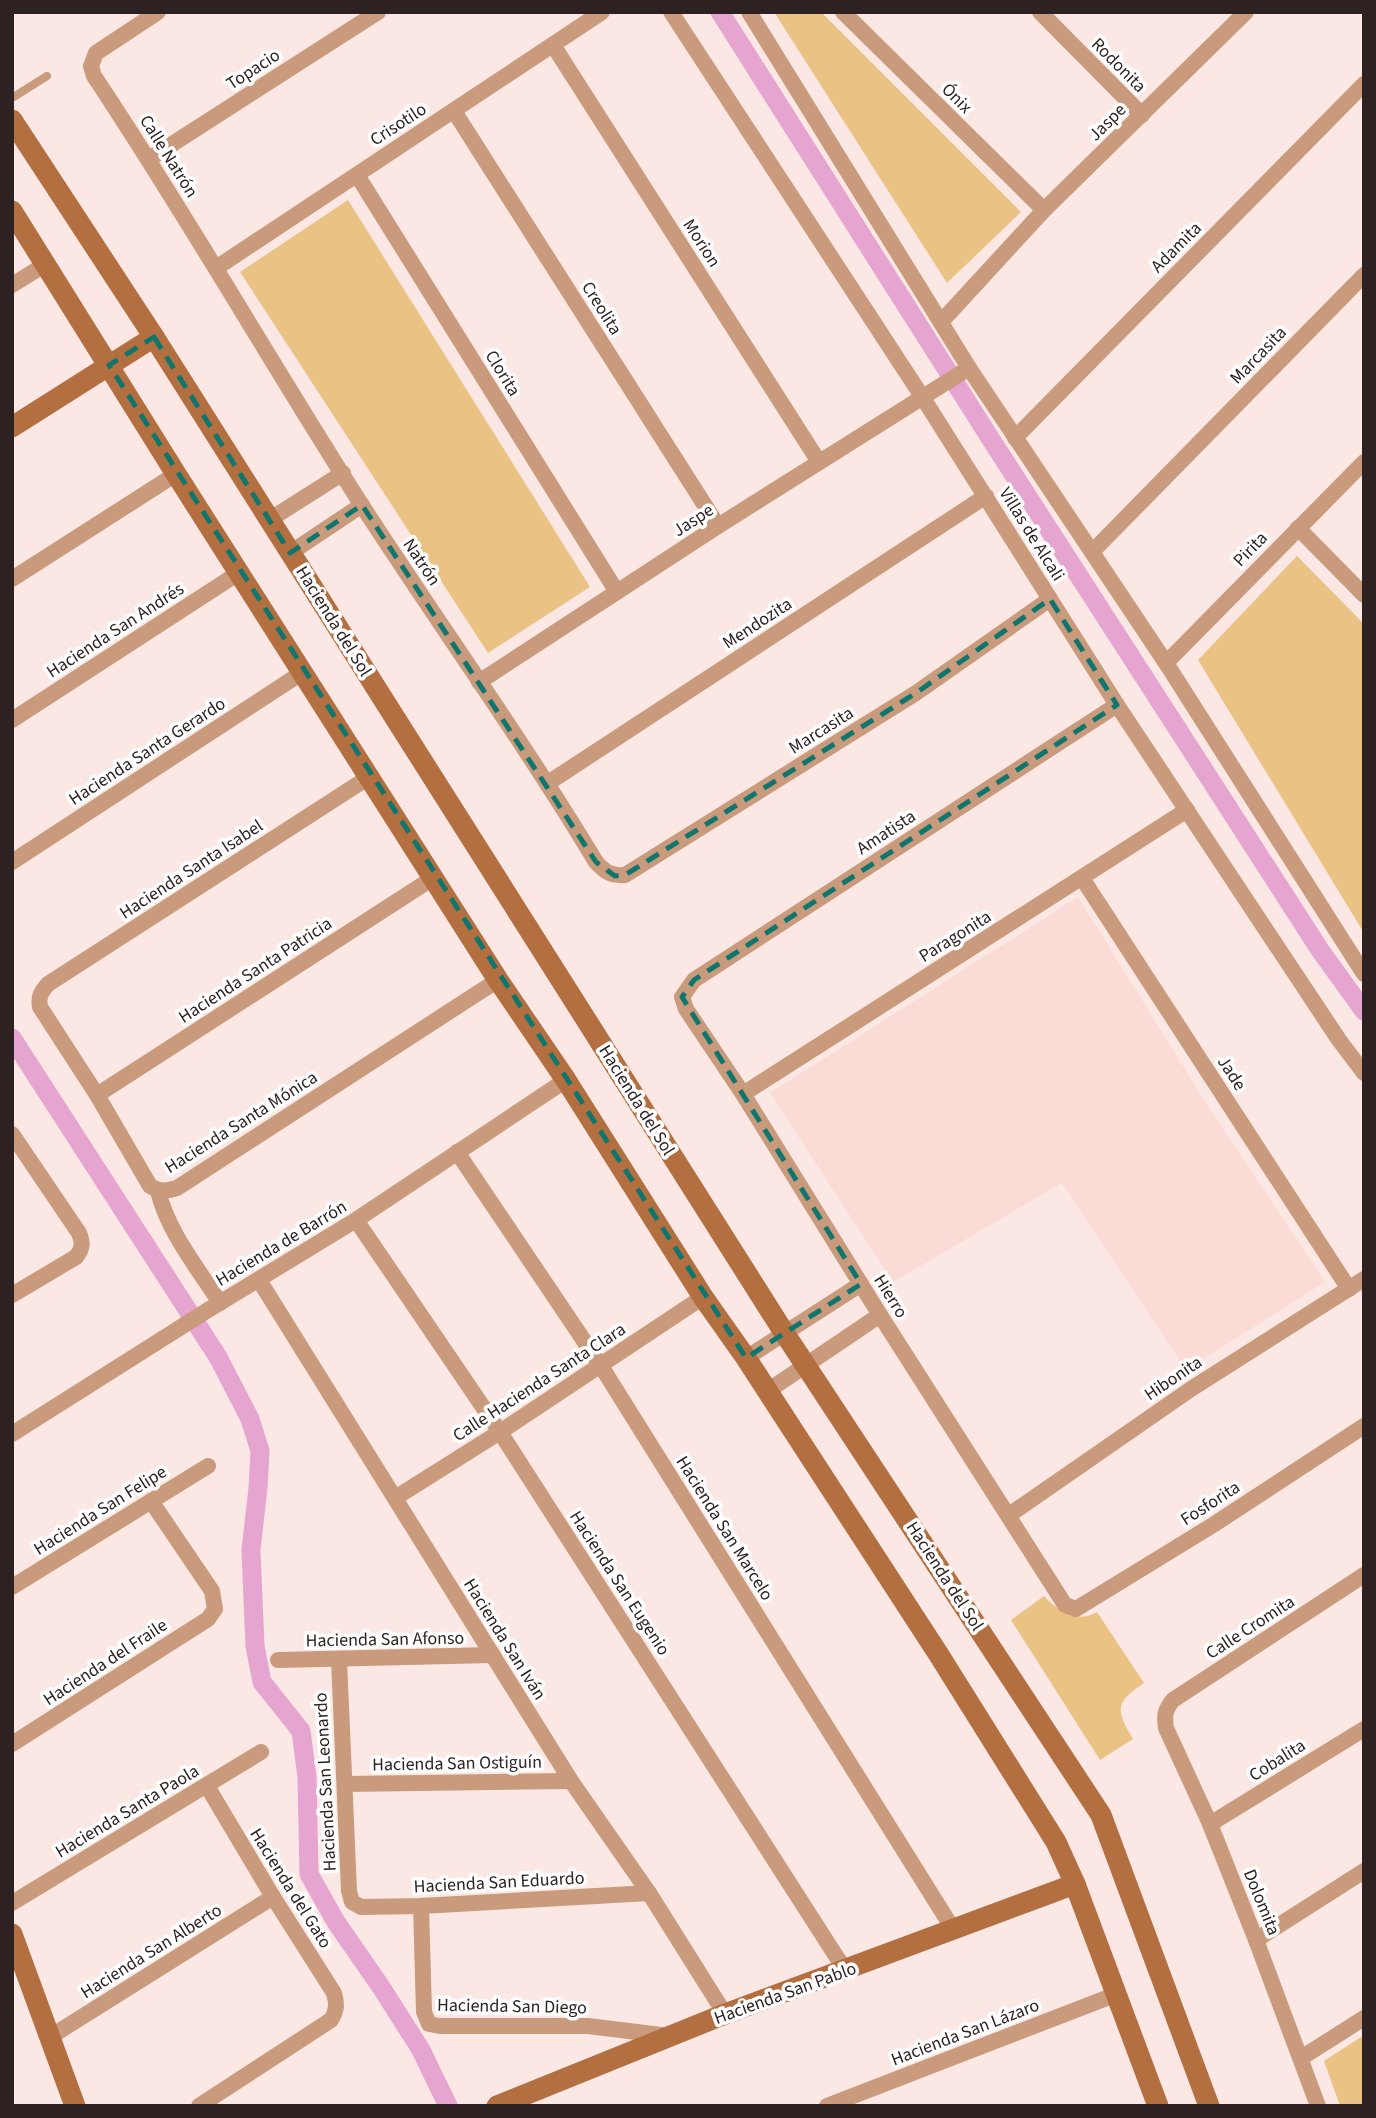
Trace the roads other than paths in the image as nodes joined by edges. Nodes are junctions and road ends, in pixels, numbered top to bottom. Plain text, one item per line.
1 (158, 12) edge
2 (378, 12) edge
3 (602, 12) edge
4 (671, 12) edge
5 (749, 12) edge
6 (843, 12) edge
7 (1040, 12) edge
8 (1237, 15) edge
9 (553, 45) junction
10 (47, 76) dead end
11 (1364, 84) edge
12 (12, 98) edge
13 (454, 111) junction
14 (1142, 115) junction
15 (12, 120) edge
16 (149, 159) junction
17 (357, 175) junction
18 (12, 211) edge
19 (1044, 211) junction
20 (46, 264) junction
21 (216, 268) junction
22 (1364, 275) edge
23 (12, 285) edge
24 (941, 322) junction
25 (154, 337) junction
26 (109, 365) junction
27 (966, 370) junction
28 (926, 396) junction
29 (12, 427) edge
30 (1015, 438) junction
31 (819, 462) junction
32 (1364, 462) edge
33 (176, 474) junction
34 (343, 474) junction
35 (986, 496) junction
36 (362, 505) junction
37 (269, 520) junction
38 (718, 526) junction
39 (1298, 528) junction
40 (290, 552) junction
41 (1091, 552) junction
42 (240, 572) junction
43 (12, 579) edge
44 (617, 592) junction
45 (1364, 595) edge
46 (1050, 599) junction
47 (1166, 663) junction
48 (303, 672) junction
49 (479, 682) junction
50 (1117, 705) junction
51 (12, 720) edge
52 (369, 777) junction
53 (548, 783) junction
54 (1187, 810) junction
55 (12, 862) edge
56 (605, 872) joint
57 (433, 878) junction
58 (1082, 878) junction
59 (1364, 974) edge
60 (498, 980) junction
61 (682, 997) joint
62 (39, 999) joint
63 (1364, 1073) edge
64 (566, 1080) junction
65 (743, 1094) junction
66 (97, 1095) junction
67 (15, 1144) edge
68 (457, 1152) junction
69 (158, 1191) junction
70 (356, 1220) junction
71 (1364, 1279) edge
72 (259, 1280) junction
73 (861, 1284) junction
74 (1349, 1289) junction
75 (12, 1295) edge
76 (704, 1297) junction
77 (214, 1306) junction
78 (880, 1315) junction
79 (785, 1334) junction
80 (746, 1358) junction
81 (806, 1364) junction
82 (601, 1366) junction
83 (766, 1392) junction
84 (1364, 1426) edge
85 (500, 1432) junction
86 (12, 1434) edge
87 (208, 1466) dead end
88 (395, 1498) junction
89 (151, 1501) junction
90 (1009, 1515) junction
91 (1364, 1575) edge
92 (12, 1587) edge
93 (1076, 1609) joint
94 (493, 1656) junction
95 (278, 1660) dead end
96 (339, 1660) junction
97 (1164, 1716) joint
98 (1364, 1729) edge
99 (12, 1744) edge
100 (261, 1752) dead end
101 (570, 1781) junction
102 (345, 1784) junction
103 (207, 1786) junction
104 (1210, 1824) junction
105 (1364, 1871) edge
106 (1074, 1884) junction
107 (649, 1893) junction
108 (273, 1897) junction
109 (352, 1902) joint
110 (12, 1903) edge
111 (421, 1906) junction
112 (953, 1929) junction
113 (12, 1934) edge
114 (1256, 1940) junction
115 (845, 1970) junction
116 (1117, 1994) junction
117 (725, 2014) junction
118 (1364, 2018) edge
119 (672, 2036) junction
120 (50, 2037) junction
121 (1301, 2058) junction
122 (75, 2106) edge
123 (199, 2106) edge
124 (497, 2106) edge
125 (827, 2106) edge
126 (1158, 2106) edge
127 (1209, 2106) edge
128 (1318, 2106) edge

1 - 16 street, Calle Natrón
2 - 16 street, Topacio
3 - 9 street, Crisotilo
4 - 28 street, Villas de Alcali
5 - 24 street
6 - 19 street, Ónix
7 - 14 street, Rodonita
8 - 14 street, Jaspe
9 - 13 street, Crisotilo
9 - 31 street, Morion
10 - 12 lane
11 - 30 street, Adamita
13 - 17 street, Crisotilo
13 - 38 street, Creolita
14 - 19 street, Jaspe
15 - 25 street, Hacienda del Sol
16 - 21 street, Calle Natrón
17 - 21 street, Crisotilo
17 - 44 street, Clorita
18 - 20 street
19 - 24 street, Jaspe
20 - 23 street
20 - 26 street
21 - 34 street, Natrón
22 - 41 street, Marcasita
24 - 27 street
25 - 26 street
25 - 37 street, Hacienda del Sol
26 - 29 street
26 - 33 street
27 - 28 street, Jaspe
27 - 30 street
28 - 31 street, Jaspe
28 - 35 street, Villas de Alcali
30 - 41 street
31 - 38 street, Jaspe
32 - 39 street, Pirita
33 - 42 street
33 - 43 street
34 - 36 street, Natrón
34 - 37 street
35 - 46 street, Villas de Alcali
35 - 53 street, Mendozita
36 - 40 street
36 - 49 street, Natrón
37 - 40 street, Hacienda del Sol
38 - 44 street, Jaspe
39 - 45 street
39 - 47 street, Pirita
40 - 79 street, Hacienda del Sol
41 - 47 street
42 - 48 street
42 - 51 street, Hacienda San Andrés
44 - 49 street, Jaspe
46 - 50 street, Villas de Alcali
46 - 56 street, Marcasita
47 - 59 street
48 - 52 street
48 - 55 street, Hacienda Santa Gerardo
49 - 53 street, Natrón
50 - 54 street, Villas de Alcali
50 - 61 street, Amatista
52 - 57 street
52 - 62 street, Hacienda Santa Isabel
53 - 56 street, Natrón
54 - 58 street, Paragonita
54 - 63 street, Villas de Alcali
57 - 60 street
57 - 66 street, Hacienda Santa Patricia
58 - 65 street, Paragonita
58 - 74 street, Jade
60 - 64 street
60 - 69 street, Hacienda Santa Mónica
61 - 65 street, Hierro
62 - 66 street, Hacienda Santa Mónica
64 - 68 street, Hacienda de Barrón
64 - 76 street
65 - 73 street, Hierro
66 - 69 street, Hacienda Santa Mónica
67 - 75 street
68 - 70 street, Hacienda de Barrón
68 - 82 street, Hacienda San Marcelo
69 - 77 street
70 - 72 street, Hacienda de Barrón
70 - 85 street, Hacienda San Eugenio
71 - 74 street, Hibonita
72 - 77 street, Hacienda de Barrón
72 - 88 street, Hacienda San Iván
73 - 78 street, Hierro
73 - 79 street
74 - 90 street, Hibonita
76 - 80 street
76 - 82 street, Calle Hacienda Santa Clara
77 - 86 street, Hacienda de Barrón
78 - 81 street
78 - 90 street, Hierro
79 - 80 street
79 - 81 street, Hacienda del Sol
80 - 83 street
81 - 83 street
81 - 127 street, Hacienda del Sol
82 - 85 street, Calle Hacienda Santa Clara
82 - 112 street, Hacienda San Marcelo
83 - 106 street
84 - 93 street, Fosforita
85 - 88 street, Calle Hacienda Santa Clara
85 - 115 street, Hacienda San Eugenio
87 - 89 street, Hacienda San Felipe
88 - 94 street, Hacienda San Iván
89 - 92 street, Hacienda San Felipe
89 - 99 street, Hacienda del Fraile
90 - 93 street, Hierro
91 - 97 street, Calle Cromita
94 - 96 street, Hacienda San Afonso
94 - 101 street, Hacienda San Iván
95 - 96 street, Hacienda San Afonso
96 - 102 street, Hacienda San Leonardo
97 - 104 street, Dolomita
98 - 104 street, Cobalita
100 - 103 street, Hacienda Santa Paola
101 - 102 street, Hacienda San Ostiguín
101 - 107 street, Hacienda San Iván
102 - 109 street, Hacienda San Leonardo
103 - 108 street, Hacienda del Gato
103 - 110 street, Hacienda Santa Paola
104 - 114 street, Dolomita
105 - 114 street
106 - 112 street, Hacienda San Pablo
106 - 116 street
107 - 111 street, Hacienda San Eduardo
107 - 117 street, Hacienda San Iván
108 - 120 street, Hacienda San Alberto
108 - 123 street, Hacienda del Gato
109 - 111 street, Hacienda San Eduardo
111 - 119 street, Hacienda San Diego
112 - 115 street, Hacienda San Pablo
113 - 120 street
114 - 121 street, Dolomita
115 - 117 street, Hacienda San Pablo
116 - 125 street, Hacienda San Lázaro
116 - 126 street
117 - 119 street, Hacienda San Pablo
118 - 121 street
119 - 124 street, Hacienda San Pablo
120 - 122 street
121 - 128 street, Dolomita

